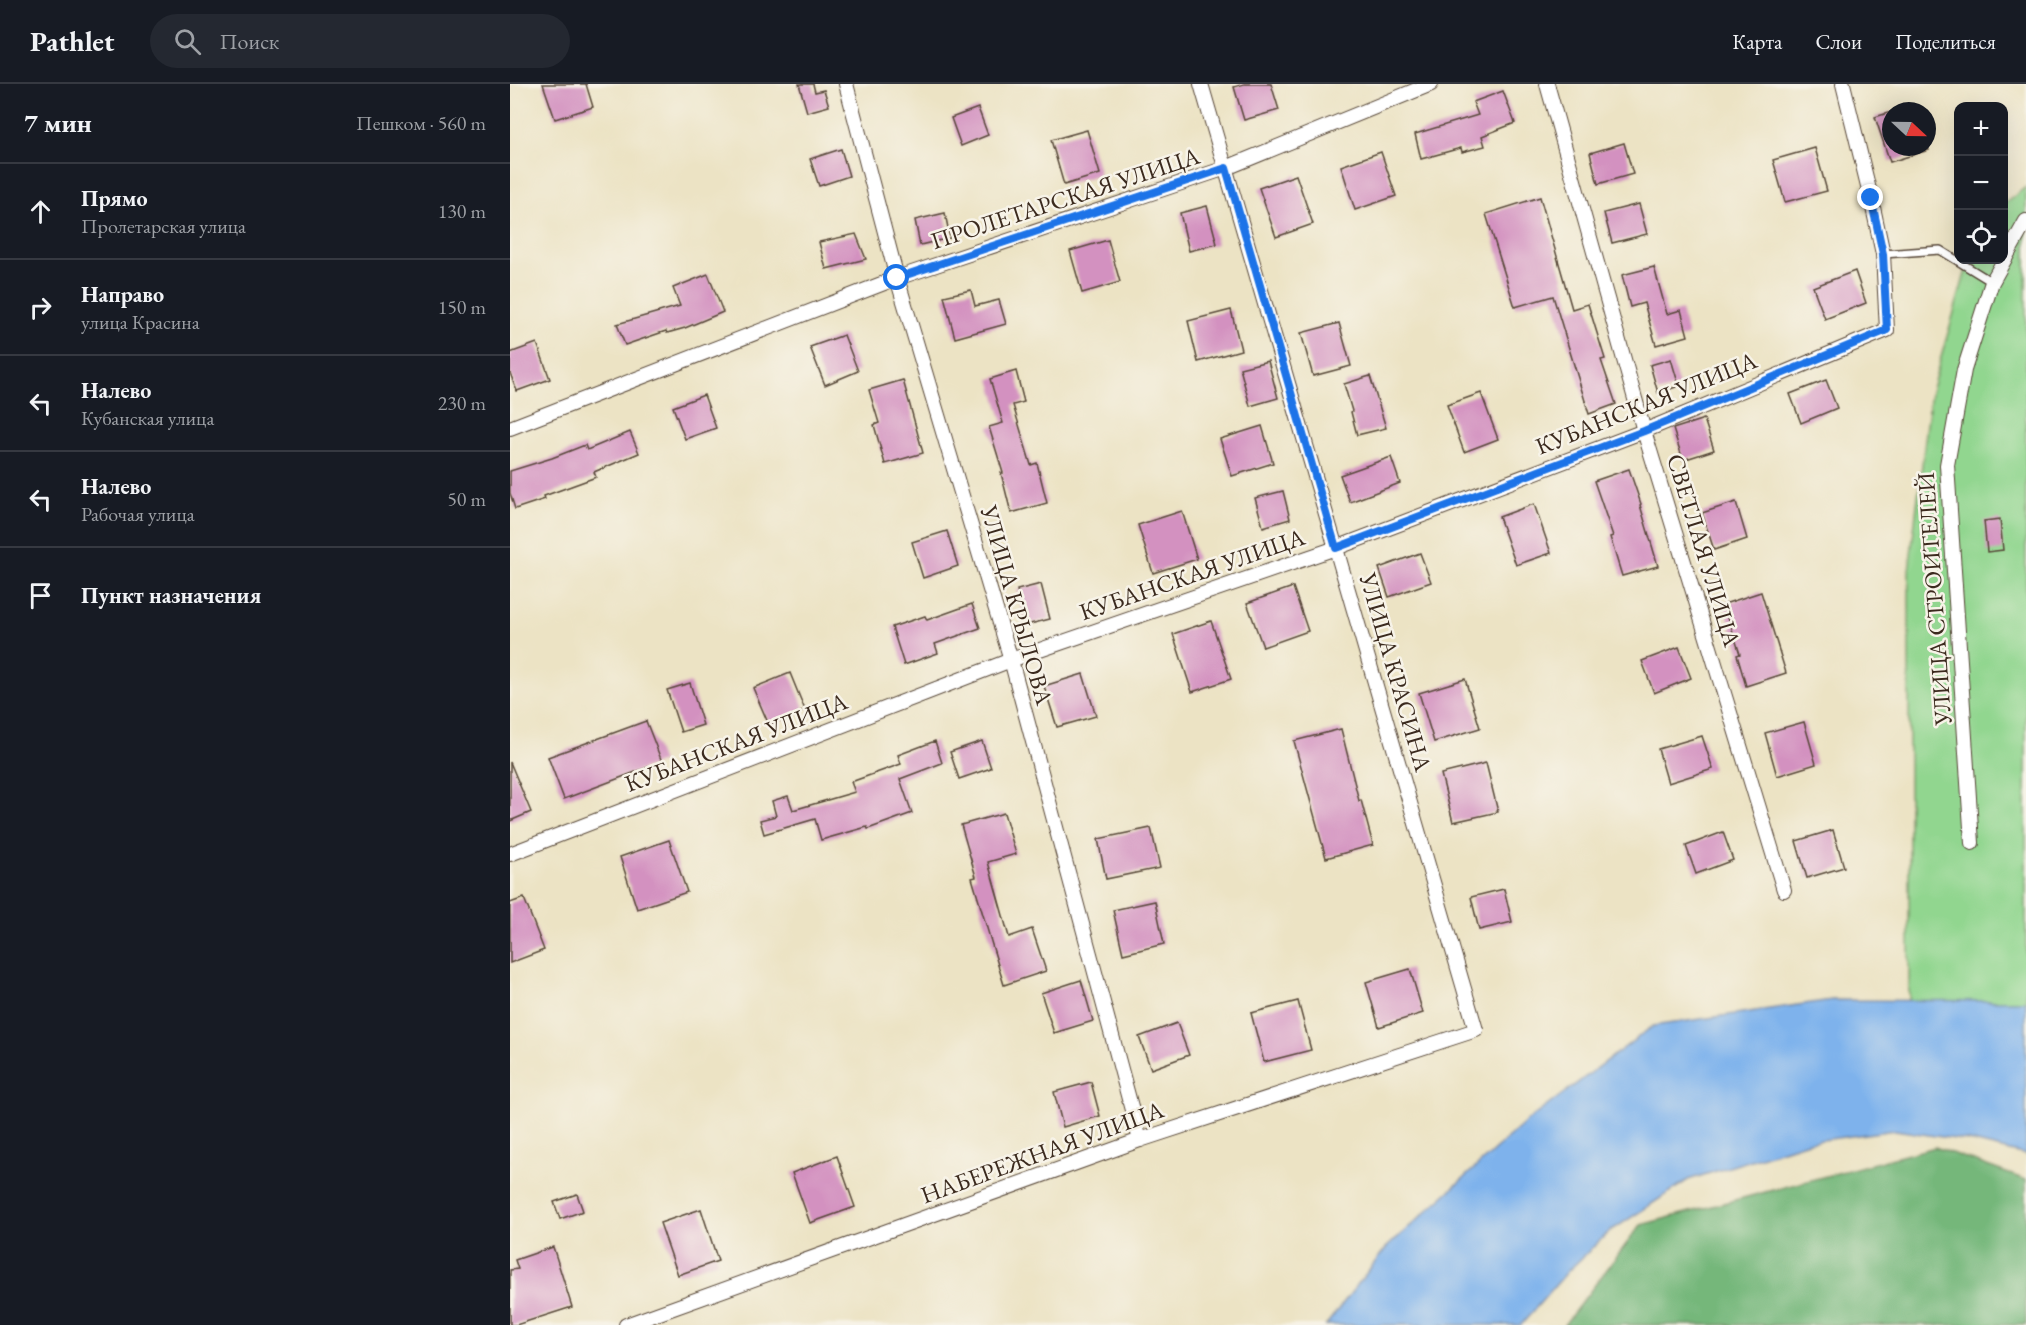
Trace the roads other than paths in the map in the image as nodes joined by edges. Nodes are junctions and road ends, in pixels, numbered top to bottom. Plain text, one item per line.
1 (846, 84) edge
2 (1201, 84) edge
3 (1431, 84) edge
4 (1547, 84) edge
5 (1843, 84) edge
6 (1226, 168) junction
7 (2026, 221) edge
8 (1883, 254) junction
9 (897, 278) junction
10 (1992, 282) junction
11 (510, 428) edge
12 (1644, 431) junction
13 (1336, 548) junction
14 (1011, 660) junction
15 (1972, 843) dead end
16 (510, 854) edge
17 (1784, 890) dead end
18 (1476, 1030) joint
19 (1140, 1140) junction
20 (626, 1325) edge

1 - 9 street, УЛИЦА КРЫЛОВА
2 - 6 street, УЛИЦА КРАСИНА
3 - 6 street, ПРОЛЕТАРСКАЯ УЛИЦА
4 - 12 street, СВЕТЛАЯ УЛИЦА
5 - 8 street
6 - 9 street, ПРОЛЕТАРСКАЯ УЛИЦА
6 - 13 street, УЛИЦА КРАСИНА
7 - 10 street, УЛИЦА СТРОИТЕЛЕЙ
8 - 10 lane
8 - 12 street, КУБАНСКАЯ УЛИЦА
9 - 11 street, ПРОЛЕТАРСКАЯ УЛИЦА
9 - 14 street, УЛИЦА КРЫЛОВА
10 - 15 street, УЛИЦА СТРОИТЕЛЕЙ
12 - 13 street, КУБАНСКАЯ УЛИЦА
12 - 17 street, СВЕТЛАЯ УЛИЦА
13 - 14 street, КУБАНСКАЯ УЛИЦА
13 - 18 street, УЛИЦА КРАСИНА
14 - 16 street, КУБАНСКАЯ УЛИЦА
14 - 19 street, УЛИЦА КРЫЛОВА
18 - 19 street, НАБЕРЕЖНАЯ УЛИЦА
19 - 20 street, НАБЕРЕЖНАЯ УЛИЦА

